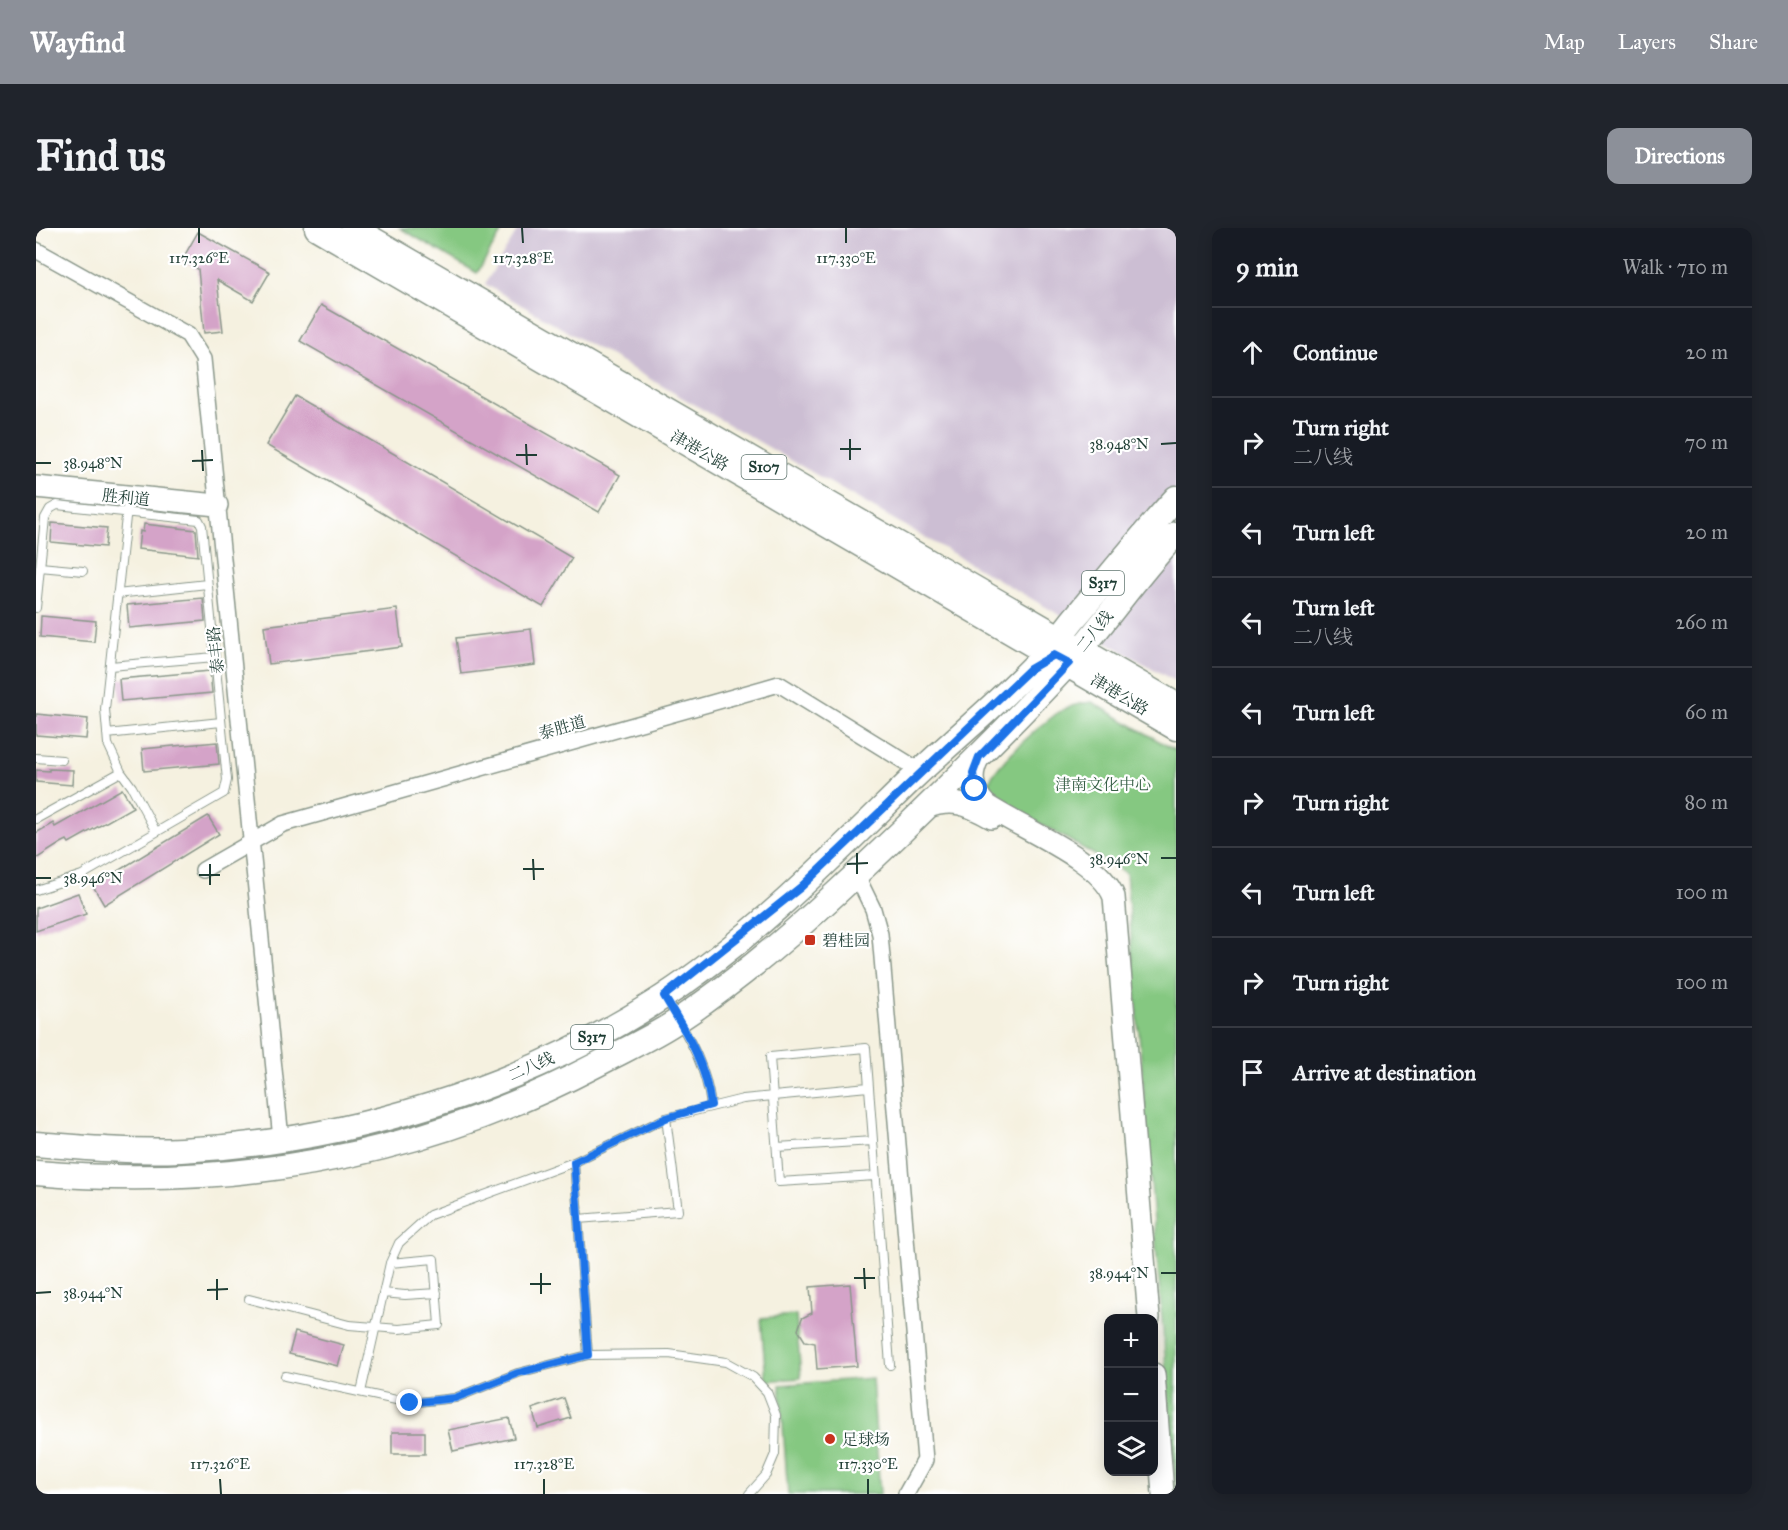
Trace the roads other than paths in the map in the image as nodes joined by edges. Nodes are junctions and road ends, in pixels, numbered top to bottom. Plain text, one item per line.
1 (317, 228) edge
2 (353, 228) edge
3 (36, 250) edge
4 (36, 480) edge
5 (36, 488) edge
6 (1176, 498) edge
7 (128, 499) junction
8 (216, 501) junction
9 (1176, 534) edge
10 (40, 567) junction
11 (83, 571) dead end
12 (207, 584) junction
13 (117, 594) junction
14 (36, 608) edge
15 (1064, 653) junction
16 (215, 657) junction
17 (110, 666) junction
18 (1108, 687) junction
19 (1176, 705) edge
20 (1176, 712) edge
21 (221, 722) junction
22 (1176, 728) edge
23 (107, 734) junction
24 (979, 757) junction
25 (36, 758) edge
26 (62, 760) dead end
27 (920, 771) junction
28 (121, 772) junction
29 (925, 808) junction
30 (36, 819) edge
31 (156, 832) junction
32 (250, 841) junction
33 (203, 870) dead end
34 (856, 874) junction
35 (36, 890) edge
36 (664, 996) junction
37 (678, 1020) junction
38 (868, 1087) junction
39 (773, 1096) junction
40 (711, 1105) junction
41 (666, 1118) junction
42 (281, 1139) junction
43 (873, 1141) junction
44 (36, 1144) edge
45 (777, 1147) junction
46 (574, 1162) junction
47 (36, 1173) edge
48 (875, 1176) junction
49 (578, 1218) junction
50 (390, 1263) junction
51 (383, 1293) junction
52 (436, 1293) junction
53 (249, 1299) dead end
54 (1141, 1314) edge
55 (1149, 1314) edge
56 (374, 1327) junction
57 (588, 1355) junction
58 (890, 1365) dead end
59 (285, 1376) dead end
60 (361, 1392) junction
61 (1158, 1422) edge
62 (1152, 1476) edge
63 (749, 1494) edge
64 (906, 1494) edge
65 (1154, 1494) edge
66 (1163, 1494) edge

1 - 15 main road, 津港公路 / S107
2 - 15 main road, 津港公路 / S107
3 - 8 street, 泰丰路
4 - 7 street, 胜利道
5 - 7 street, 胜利道
6 - 15 main road, 二八线 / S317
7 - 8 street, 胜利道
7 - 10 lane
7 - 12 lane
7 - 13 lane
8 - 32 street, 泰丰路
9 - 15 main road, 二八线 / S317
10 - 11 lane
10 - 14 lane
12 - 13 lane
12 - 16 lane
13 - 17 lane
15 - 18 main road, 津港公路 / S107
15 - 19 main road, 津港公路 / S107
15 - 20 main road
15 - 24 main road, 二八线 / S317
15 - 27 main road, 二八线 / S317
16 - 17 lane
16 - 21 lane
17 - 23 lane
18 - 22 main road, 津港公路 / S107
18 - 24 main road
21 - 23 lane
21 - 31 lane
23 - 28 lane
24 - 29 main road, 二八线 / S317
24 - 55 street
25 - 26 lane
27 - 32 street, 泰胜道
27 - 36 main road, 二八线 / S317
28 - 30 lane
28 - 31 lane
29 - 34 main road, 二八线 / S317
29 - 54 street
31 - 35 lane
32 - 33 street, 泰胜道
32 - 42 street, 泰丰路
34 - 37 main road, 二八线 / S317
34 - 64 street
36 - 37 lane
36 - 42 main road, 二八线 / S317
37 - 40 lane
37 - 47 main road, 二八线 / S317
38 - 39 lane
38 - 39 lane
38 - 43 lane
39 - 40 lane
39 - 45 lane
40 - 41 lane
41 - 46 lane
41 - 49 lane
42 - 44 main road, 二八线 / S317
43 - 45 lane
43 - 48 lane
45 - 48 lane
46 - 49 lane
46 - 50 lane
48 - 58 lane
49 - 57 lane
50 - 51 lane
50 - 52 lane
51 - 52 lane
51 - 56 lane
52 - 56 lane
53 - 56 lane
56 - 60 lane
57 - 60 lane
57 - 63 lane
59 - 60 lane
61 - 66 street
62 - 65 street

